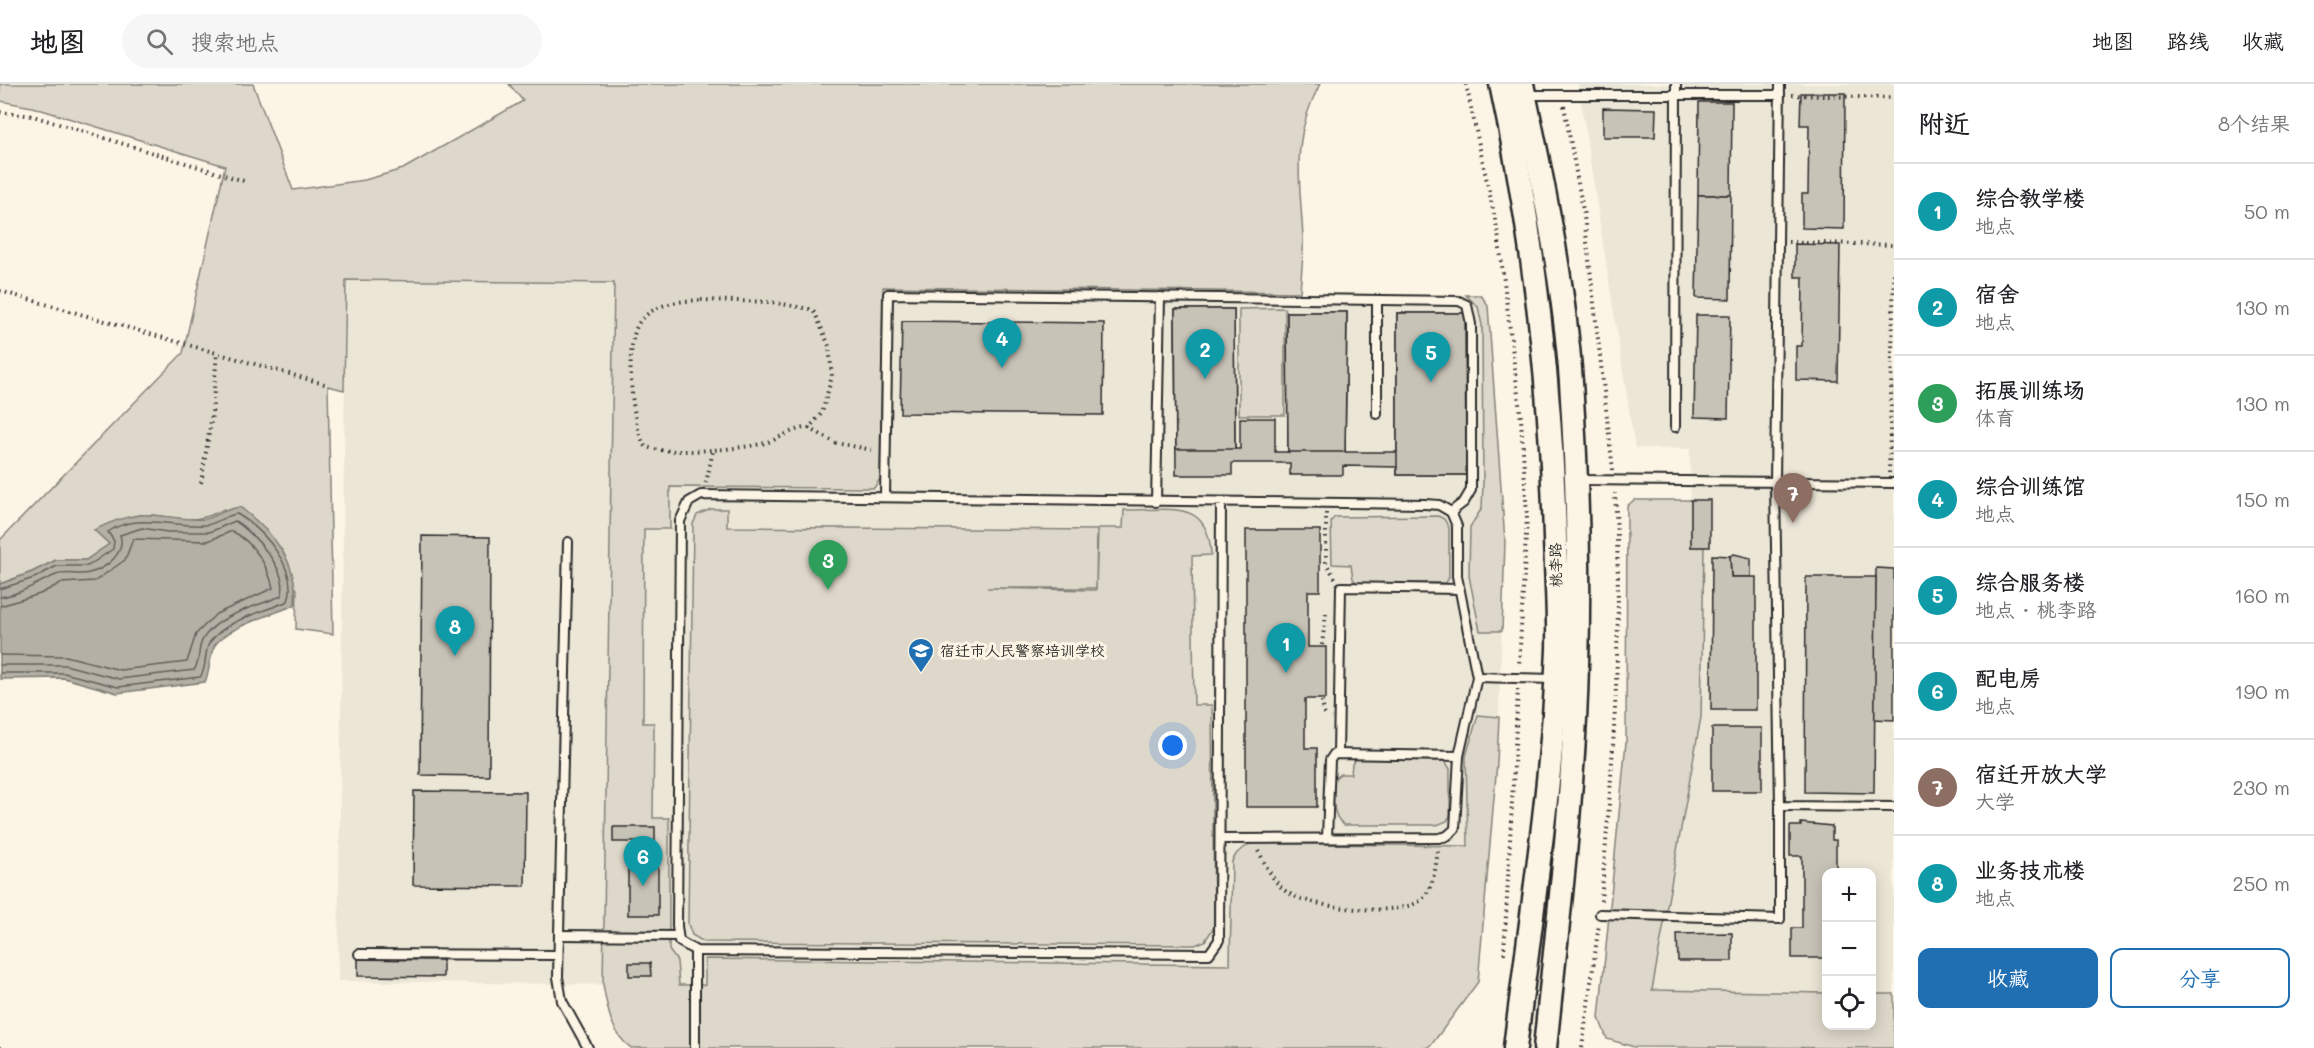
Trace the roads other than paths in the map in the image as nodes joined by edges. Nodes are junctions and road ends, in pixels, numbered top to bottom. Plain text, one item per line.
1 (1501, 84) edge
2 (1676, 84) edge
3 (1780, 84) edge
4 (1523, 89) edge
5 (1676, 95) junction
6 (1779, 95) junction
7 (1160, 297) junction
8 (1377, 300) junction
9 (1377, 414) dead end
10 (1675, 427) dead end
11 (1564, 480) junction
12 (1775, 482) junction
13 (1892, 483) edge
14 (885, 497) junction
15 (1156, 502) junction
16 (1221, 503) junction
17 (1451, 512) junction
18 (568, 542) dead end
19 (1459, 589) junction
20 (1477, 677) junction
21 (1566, 679) junction
22 (1338, 753) junction
23 (1459, 756) junction
24 (1780, 806) junction
25 (1894, 807) edge
26 (1327, 838) junction
27 (1220, 839) junction
28 (1600, 914) dead end
29 (559, 935) junction
30 (678, 936) junction
31 (695, 951) junction
32 (358, 954) dead end
33 (558, 955) junction
34 (588, 1048) edge
35 (695, 1048) edge
36 (1515, 1048) edge
37 (1545, 1048) edge

1 - 11 main road, 桃李路
2 - 5 lane
3 - 6 lane
4 - 5 lane
4 - 11 main road, 桃李路
5 - 6 lane
5 - 10 lane
6 - 12 lane
7 - 8 lane
7 - 14 lane
7 - 15 lane
8 - 9 lane
8 - 17 lane
11 - 12 lane
11 - 21 main road, 桃李路
12 - 13 lane
12 - 24 lane
14 - 15 lane
14 - 30 lane
15 - 16 lane
16 - 17 lane
16 - 27 lane
17 - 19 lane
18 - 29 lane
19 - 20 lane
19 - 22 lane
20 - 21 lane
20 - 23 lane
21 - 36 main road, 桃李路
21 - 37 main road, 桃李路
22 - 23 lane
22 - 26 lane
23 - 26 lane
24 - 25 lane
24 - 28 lane
26 - 27 lane
27 - 31 lane
29 - 30 lane
29 - 33 lane
30 - 31 lane
31 - 35 lane
32 - 33 lane
33 - 34 lane

